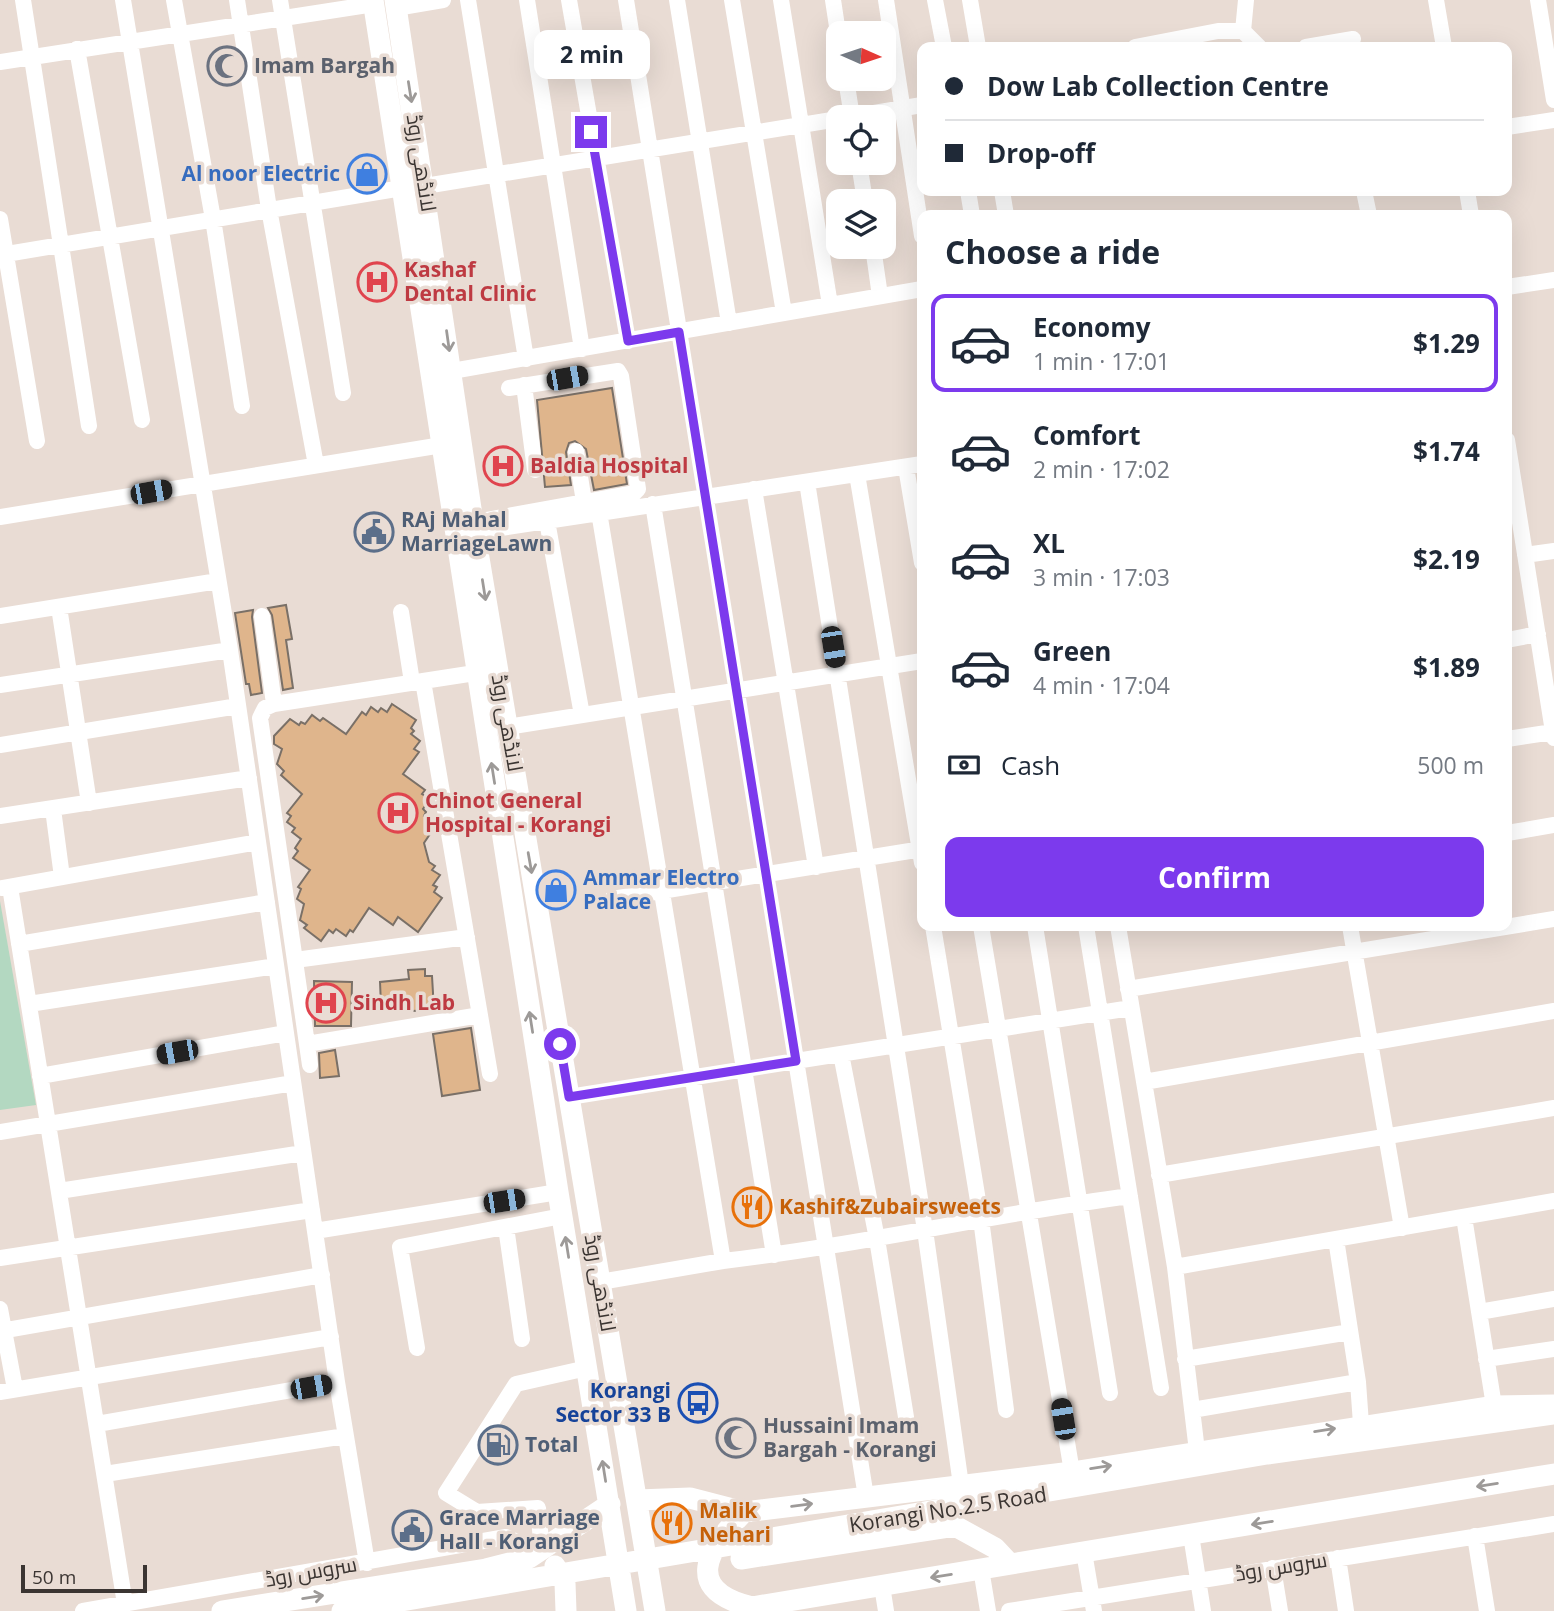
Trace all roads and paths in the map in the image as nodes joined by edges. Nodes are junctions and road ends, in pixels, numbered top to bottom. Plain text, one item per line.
1 (23, 0) edge
2 (123, 0) edge
3 (174, 0) edge
4 (237, 0) edge
5 (280, 0) edge
6 (443, 0) edge
7 (468, 0) edge
8 (527, 0) edge
9 (569, 0) edge
10 (626, 0) edge
11 (677, 0) edge
12 (732, 0) edge
13 (781, 0) edge
14 (833, 0) edge
15 (886, 0) edge
16 (935, 0) edge
17 (970, 0) edge
18 (1246, 0) edge
19 (1436, 0) edge
20 (1538, 0) edge
21 (385, 3) edge
22 (282, 17) junction
23 (836, 21) edge
24 (241, 24) junction
25 (1242, 31) junction
26 (179, 33) junction
27 (1353, 39) dead end
28 (129, 41) junction
29 (943, 42) edge
30 (977, 42) edge
31 (1161, 42) edge
32 (1254, 42) edge
33 (1335, 42) edge
34 (1443, 42) edge
35 (77, 49) junction
36 (32, 57) junction
37 (1551, 60) edge
38 (0, 62) edge
39 (1554, 100) edge
40 (917, 106) edge
41 (904, 108) junction
42 (896, 109) edge
43 (1554, 120) edge
44 (826, 121) edge
45 (802, 125) junction
46 (1512, 126) edge
47 (754, 133) junction
48 (698, 142) junction
49 (650, 150) junction
50 (596, 158) junction
51 (553, 165) junction
52 (496, 174) junction
53 (425, 186) junction
54 (402, 188) junction
55 (313, 202) junction
56 (269, 209) junction
57 (918, 210) edge
58 (0, 219) edge
59 (213, 219) junction
60 (159, 229) junction
61 (109, 237) junction
62 (61, 245) junction
63 (3, 254) edge
64 (875, 259) edge
65 (1554, 280) edge
66 (1512, 286) edge
67 (917, 290) edge
68 (880, 296) junction
69 (830, 305) junction
70 (783, 313) junction
71 (729, 323) junction
72 (679, 332) junction
73 (628, 341) junction
74 (582, 349) junction
75 (526, 359) junction
76 (452, 371) junction
77 (343, 393) dead end
78 (242, 406) dead end
79 (142, 420) dead end
80 (89, 426) dead end
81 (37, 441) dead end
82 (442, 445) junction
83 (576, 451) dead end
84 (316, 465) junction
85 (914, 466) edge
86 (535, 470) dead end
87 (857, 474) junction
88 (807, 482) junction
89 (201, 483) junction
90 (754, 489) junction
91 (1512, 490) edge
92 (706, 496) junction
93 (584, 502) junction
94 (917, 503) edge
95 (653, 504) junction
96 (600, 512) junction
97 (0, 517) edge
98 (510, 521) junction
99 (547, 521) junction
100 (474, 527) junction
101 (1518, 548) edge
102 (1554, 551) edge
103 (218, 581) junction
104 (59, 607) junction
105 (401, 612) dead end
106 (262, 616) dead end
107 (0, 617) edge
108 (1538, 634) junction
109 (1512, 639) edge
110 (230, 650) junction
111 (917, 661) edge
112 (888, 666) junction
113 (488, 671) junction
114 (69, 673) junction
115 (838, 674) junction
116 (418, 682) junction
117 (785, 683) junction
118 (0, 685) edge
119 (739, 690) junction
120 (684, 699) junction
121 (274, 704) junction
122 (238, 706) junction
123 (632, 707) junction
124 (582, 715) junction
125 (507, 727) junction
126 (1553, 730) edge
127 (77, 732) junction
128 (1512, 738) edge
129 (0, 745) edge
130 (249, 778) junction
131 (89, 803) junction
132 (52, 808) junction
133 (0, 816) edge
134 (1554, 825) edge
135 (917, 826) edge
136 (1512, 831) edge
137 (258, 842) junction
138 (917, 854) edge
139 (867, 859) junction
140 (816, 867) junction
141 (767, 874) junction
142 (62, 877) junction
143 (713, 883) junction
144 (5, 888) edge
145 (662, 891) junction
146 (611, 899) dead end
147 (267, 902) junction
148 (1554, 919) edge
149 (1512, 926) edge
150 (934, 931) edge
151 (982, 931) edge
152 (1036, 931) edge
153 (1087, 931) edge
154 (1119, 931) edge
155 (1351, 931) edge
156 (1481, 931) edge
157 (467, 937) junction
158 (19, 944) junction
159 (1354, 952) junction
160 (295, 960) junction
161 (276, 966) junction
162 (1128, 989) junction
163 (29, 1004) junction
164 (1131, 1008) junction
165 (1554, 1011) edge
166 (1100, 1013) junction
167 (480, 1015) junction
168 (1051, 1021) junction
169 (998, 1029) junction
170 (286, 1033) junction
171 (951, 1037) junction
172 (1370, 1043) junction
173 (307, 1044) junction
174 (896, 1045) junction
175 (841, 1054) junction
176 (796, 1061) junction
177 (310, 1065) dead end
178 (744, 1069) junction
179 (490, 1074) dead end
180 (40, 1076) junction
181 (693, 1077) junction
182 (1144, 1082) junction
183 (293, 1083) junction
184 (569, 1097) junction
185 (1554, 1108) edge
186 (48, 1124) junction
187 (0, 1132) edge
188 (1386, 1136) junction
189 (303, 1153) junction
190 (1159, 1175) junction
191 (59, 1191) junction
192 (558, 1192) junction
193 (1130, 1196) junction
194 (1554, 1201) edge
195 (1081, 1202) junction
196 (312, 1210) junction
197 (1027, 1210) junction
198 (562, 1216) junction
199 (1464, 1217) junction
200 (981, 1219) junction
201 (506, 1227) junction
202 (1402, 1228) junction
203 (925, 1230) junction
204 (315, 1231) junction
205 (877, 1239) junction
206 (1336, 1239) junction
207 (68, 1248) junction
208 (826, 1249) junction
209 (774, 1255) junction
210 (0, 1258) edge
211 (723, 1261) junction
212 (1175, 1267) junction
213 (321, 1275) junction
214 (600, 1282) junction
215 (1554, 1299) edge
216 (0, 1309) edge
217 (1479, 1312) junction
218 (79, 1316) junction
219 (2, 1331) edge
220 (1350, 1332) junction
221 (331, 1337) junction
222 (522, 1339) dead end
223 (417, 1348) dead end
224 (1554, 1349) edge
225 (1185, 1359) junction
226 (1486, 1359) junction
227 (587, 1368) junction
228 (89, 1377) junction
229 (337, 1382) junction
230 (1358, 1382) junction
231 (1161, 1388) dead end
232 (8, 1391) edge
233 (1110, 1393) dead end
234 (1554, 1405) edge
235 (1006, 1410) dead end
236 (1192, 1410) junction
237 (1500, 1414) junction
238 (1554, 1414) edge
239 (906, 1417) dead end
240 (97, 1424) junction
241 (1361, 1424) junction
242 (345, 1436) junction
243 (1197, 1451) junction
244 (1072, 1472) junction
245 (105, 1474) junction
246 (1554, 1474) edge
247 (961, 1485) junction
248 (866, 1497) junction
249 (638, 1500) junction
250 (610, 1504) junction
251 (477, 1512) junction
252 (744, 1512) junction
253 (1554, 1524) edge
254 (1191, 1535) junction
255 (1475, 1536) junction
256 (479, 1542) junction
257 (1084, 1552) junction
258 (536, 1554) junction
259 (1338, 1558) junction
260 (368, 1563) junction
261 (708, 1564) junction
262 (1010, 1564) junction
263 (1273, 1568) junction
264 (981, 1569) junction
265 (1198, 1580) junction
266 (881, 1586) junction
267 (125, 1604) junction
268 (1093, 1604) edge
269 (775, 1607) edge
270 (747, 1609) edge
271 (83, 1611) edge
272 (222, 1611) edge
273 (342, 1611) edge
274 (566, 1611) edge
275 (626, 1611) edge
276 (655, 1611) edge
277 (886, 1611) edge
278 (988, 1611) edge
279 (1009, 1611) edge
280 (1203, 1611) edge
281 (1280, 1611) edge
282 (1346, 1611) edge
283 (1487, 1611) edge

1 - 36 street
2 - 28 street
3 - 26 street
4 - 24 street
5 - 22 street
6 - 21 street
7 - 52 street
8 - 51 street
9 - 50 street
10 - 49 street
11 - 48 street
12 - 47 street
13 - 45 street
14 - 23 street
15 - 41 street
16 - 29 street
17 - 30 street
18 - 25 street
19 - 34 street
20 - 37 street
21 - 22 street
21 -> 53 main road, لانڈھی روڈ
21 - 54 main road, لانڈھی روڈ
22 - 24 street
22 - 55 street
24 - 26 street
24 - 56 street
25 - 31 street
25 - 32 street
26 - 28 street
26 - 59 street
27 - 33 street
28 - 35 street
28 - 60 street
35 - 36 street
35 - 61 street
36 - 38 street
36 - 62 street
37 - 39 street
40 - 41 street
41 - 42 street
41 - 57 street
43 - 46 street
44 - 45 street
45 - 47 street
45 - 69 street
47 - 48 street
47 - 70 street
48 - 49 street
48 - 71 street
49 - 50 street
49 - 72 street
50 - 51 street
50 - 73 street
51 - 52 street
51 - 74 street
52 - 53 street
52 - 75 street
53 -> 76 main road, لانڈھی روڈ
54 - 55 street
54 - 82 main road, لانڈھی روڈ
55 - 56 street
55 - 77 street
56 - 59 street
56 - 84 street
58 - 63 street
59 - 60 street
59 - 78 street
60 - 61 street
60 - 89 street
61 - 62 street
61 - 79 street
62 - 63 street
62 - 80 street
63 - 81 street
64 - 68 street
65 - 66 street
67 - 68 street
68 - 69 street
69 - 70 street
70 - 71 street
71 - 72 street
72 - 73 street
72 - 92 street
73 - 74 street
74 - 75 street
75 - 76 street
76 - 100 main road, لانڈھی روڈ
82 - 84 street
82 - 113 main road, لانڈھی روڈ
83 - 93 street
84 - 89 street
85 - 87 street
85 - 94 street
86 - 93 street
87 - 88 street
87 - 112 street
88 - 90 street
88 - 115 street
89 - 97 street
89 - 103 street
90 - 92 street
90 - 117 street
91 - 101 street
92 - 95 street
92 - 119 street
93 - 98 street
95 - 96 street
95 - 120 street
96 - 99 street
96 - 123 street
98 - 99 street
98 - 100 street
99 - 124 street
100 -> 113 main road, لانڈھی روڈ
101 - 102 street
101 - 108 street
103 - 104 street
103 - 110 street
104 - 107 street
104 - 114 street
105 - 116 street
106 - 121 street
108 - 109 street
108 - 126 street
110 - 114 street
110 - 122 street
111 - 112 street
112 - 115 street
112 - 135 street
113 - 116 street
113 - 125 main road, لانڈھی روڈ
192 -> 113 main road, لانڈھی روڈ
114 - 118 street
114 - 127 street
115 - 117 street
115 - 139 street
116 - 121 street
116 - 157 street
117 - 119 street
117 - 140 street
119 - 120 street
119 - 141 street
120 - 123 street
120 - 143 street
121 - 160 street
122 - 127 street
122 - 130 street
123 - 124 street
123 - 145 street
124 - 125 street
125 -> 184 main road, لانڈھی روڈ
126 - 128 street
127 - 129 street
127 - 131 street
130 - 131 street
130 - 137 street
131 - 132 street
132 - 133 street
132 - 142 street
134 - 136 street
137 - 142 street
137 - 147 street
138 - 139 street
139 - 140 street
139 - 174 street
140 - 141 street
141 - 143 street
141 - 176 street
142 - 144 street
143 - 145 street
143 - 178 street
144 - 158 street
145 - 146 street
145 - 181 street
147 - 158 street
147 - 161 street
148 - 149 street
150 - 171 street
151 - 169 street
152 - 168 street
153 - 166 street
154 - 162 street
155 - 159 street
156 - 159 street
157 - 160 street
157 - 167 street
158 - 163 street
159 - 162 street
159 - 172 street
160 - 173 street
161 - 163 street
161 - 170 street
162 - 164 street
163 - 180 street
164 - 166 street
164 - 182 street
165 - 172 street
166 - 168 street
166 - 193 street
167 - 173 street
167 - 179 street
168 - 169 street
168 - 195 street
169 - 171 street
169 - 197 street
170 - 180 street
170 - 183 street
171 - 174 street
171 - 200 street
172 - 182 street
172 - 188 street
173 - 177 street
174 - 175 street
174 - 203 street
175 - 176 street
175 - 205 street
176 - 178 street
176 - 208 street
178 - 181 street
178 - 209 street
180 - 186 street
181 - 184 street
181 - 211 street
182 - 190 street
183 - 186 street
183 - 189 street
184 - 214 main road, لانڈھی روڈ
185 - 188 street
186 - 187 street
186 - 191 street
188 - 190 street
188 - 202 street
189 - 191 street
189 - 196 street
190 - 212 street
191 - 207 street
192 - 198 main road, لانڈھی روڈ
192 - 204 street
193 - 195 street
193 - 231 street
194 - 199 street
195 - 197 street
195 - 233 street
196 - 204 street
196 - 207 street
197 - 200 street
197 - 244 street
198 - 201 street
227 -> 198 main road, لانڈھی روڈ
199 - 202 street
199 - 217 street
200 - 203 street
200 - 235 street
201 - 222 street
201 - 223 street
202 - 206 street
203 - 205 street
203 - 247 street
204 - 213 street
205 - 208 street
205 - 239 street
206 - 212 street
206 - 220 street
207 - 210 street
207 - 218 street
208 - 209 street
208 - 248 street
209 - 211 street
211 - 214 street
212 - 225 street
213 - 218 street
213 - 221 street
214 - 249 main road, لانڈھی روڈ
215 - 217 street
216 - 219 street
217 - 226 street
218 - 219 street
218 - 228 street
219 - 232 street
220 - 225 street
220 - 230 street
221 - 228 street
221 - 229 street
224 - 226 street
225 - 236 street
226 - 237 street
250 -> 227 main road, لانڈھی روڈ
227 - 251 street
228 - 232 street
228 - 240 street
229 - 240 street
229 - 242 street
230 - 236 street
230 - 241 street
234 - 237 main road
236 - 243 street
237 - 238 main road, Korangi No.2.5 Road
237 - 241 main road
237 - 273 main road, Korangi No.2.5 Road
240 - 245 street
243 -> 241 main road
242 - 245 street
242 - 260 street
244 -> 243 main road
244 - 247 main road
245 - 267 street
246 -> 254 main road
247 - 248 main road
252 -> 248 main road
249 - 252 main road
249 - 276 main road, لانڈھی روڈ
250 - 258 main road
250 - 275 main road, لانڈھی روڈ
251 - 256 street
251 - 258 street
252 - 261 main road
253 - 255 street, سروس روڈ
254 - 257 main road
254 - 265 street
255 - 259 street, سروس روڈ
255 - 283 street
256 - 258 street, سروس روڈ
256 - 260 street, سروس روڈ
257 - 262 main road
257 - 268 street
272 -> 258 main road
258 - 274 main road
259 - 263 street, سروس روڈ
259 - 282 street
260 - 267 street, سروس روڈ
261 - 262 main road
261 - 270 main road
262 - 264 main road
263 - 265 street, سروس روڈ
263 - 281 street
264 -> 266 main road
264 - 278 street
265 - 268 street, سروس روڈ
265 - 280 street
266 - 269 main road
266 - 277 street
267 - 271 street, سروس روڈ
268 - 279 street, سروس روڈ
269 - 270 main road

